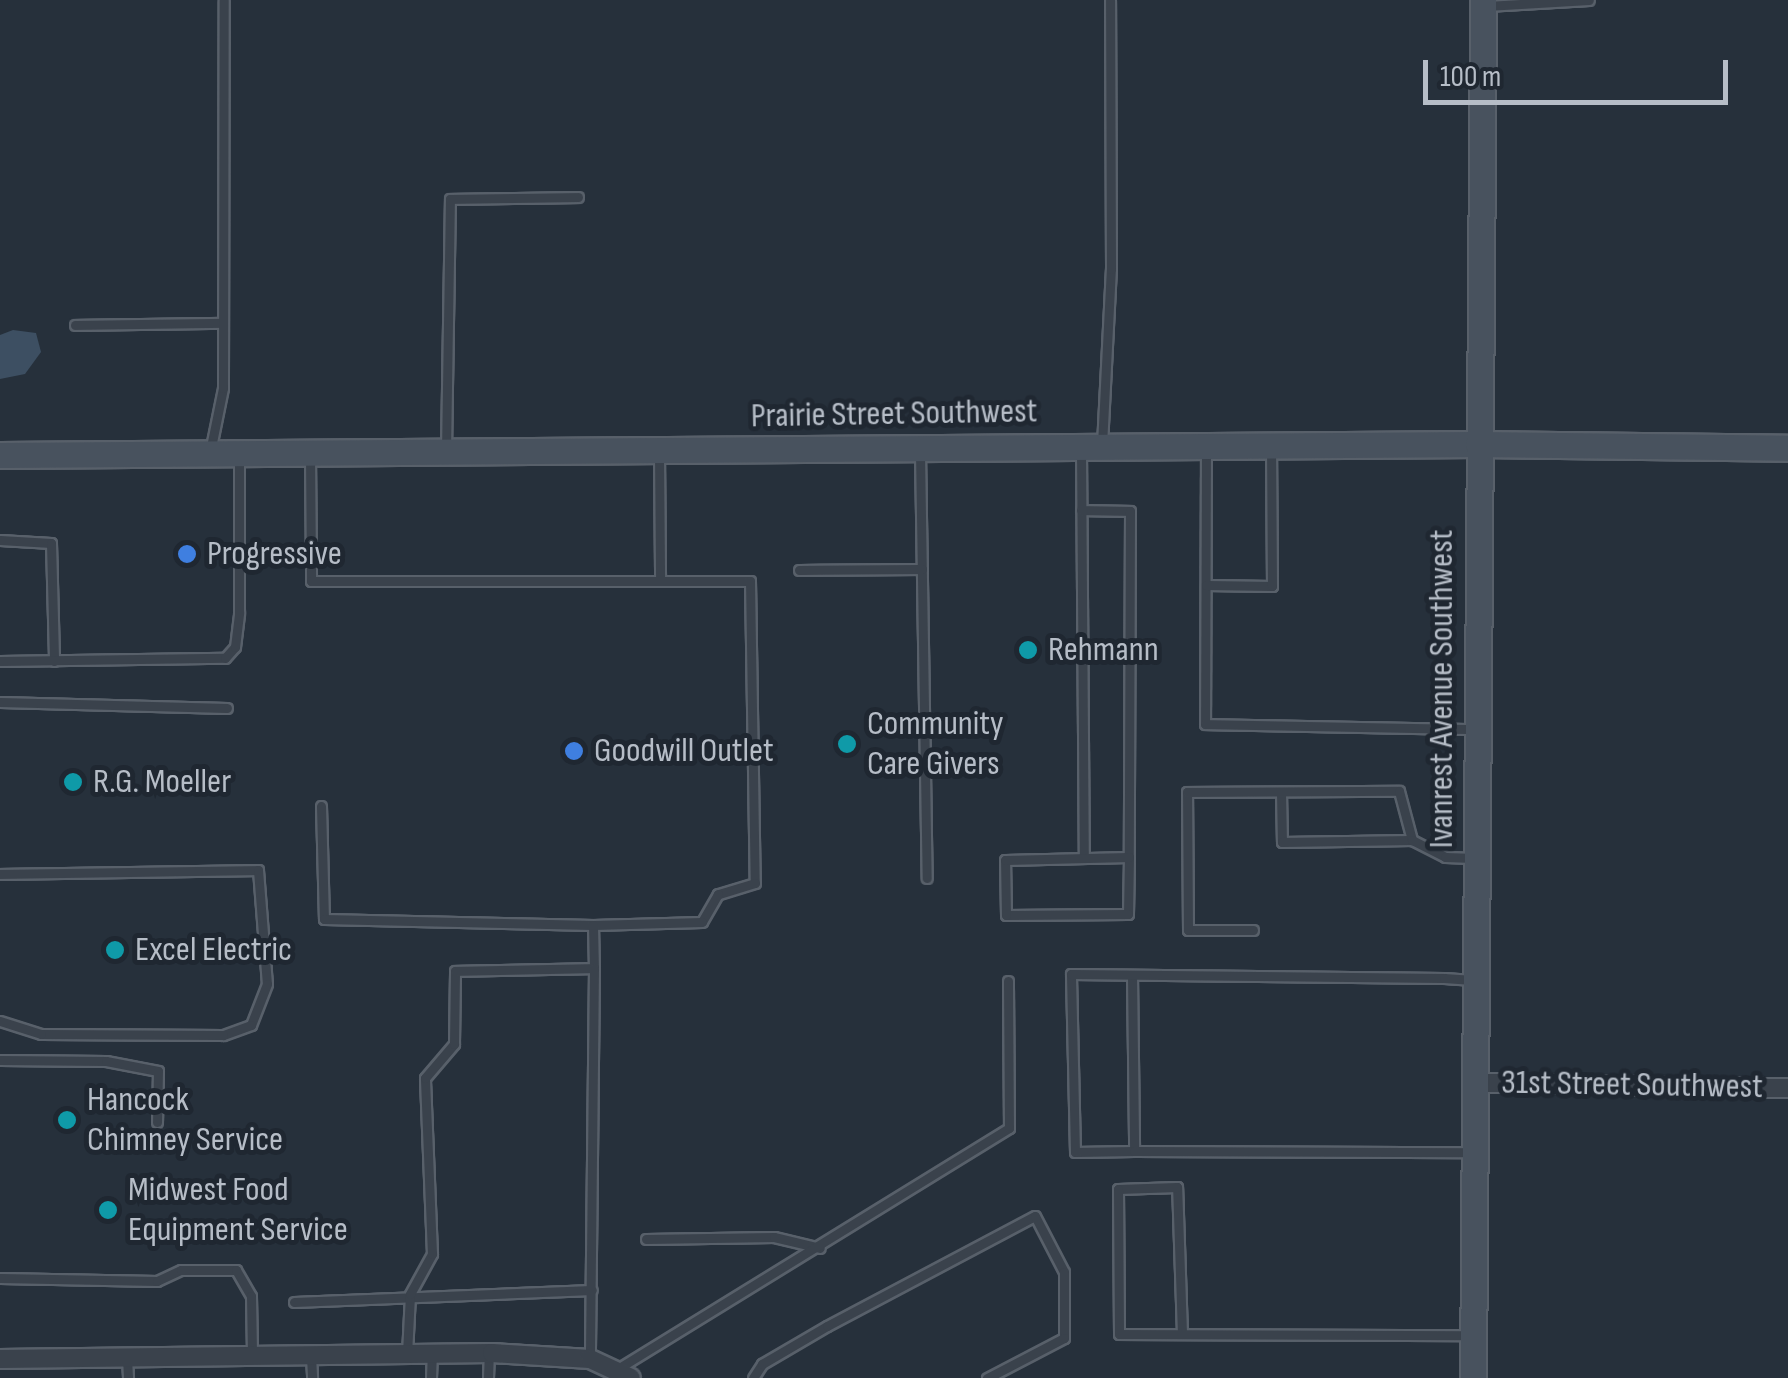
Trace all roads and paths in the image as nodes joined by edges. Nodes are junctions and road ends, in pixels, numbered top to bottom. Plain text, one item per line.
1 (224, 0) edge
2 (1110, 0) edge
3 (1589, 0) edge
4 (1483, 3) edge
5 (578, 196) dead end
6 (75, 324) dead end
7 (223, 324) junction
8 (1478, 444) junction
9 (1271, 446) junction
10 (1092, 447) junction
11 (1206, 447) junction
12 (1788, 448) edge
13 (920, 449) junction
14 (659, 452) junction
15 (446, 454) junction
16 (0, 455) edge
17 (210, 455) junction
18 (239, 455) junction
19 (310, 455) junction
20 (1081, 510) junction
21 (0, 540) edge
22 (922, 569) junction
23 (799, 570) dead end
24 (660, 581) junction
25 (1206, 586) junction
26 (54, 661) junction
27 (0, 662) edge
28 (0, 702) edge
29 (227, 708) dead end
30 (1477, 729) junction
31 (1281, 792) junction
32 (321, 806) dead end
33 (1412, 840) junction
34 (1128, 857) junction
35 (1084, 858) junction
36 (1476, 858) junction
37 (0, 874) edge
38 (927, 878) dead end
39 (593, 925) junction
40 (1253, 930) dead end
41 (594, 968) junction
42 (1132, 975) junction
43 (1476, 980) junction
44 (1008, 981) dead end
45 (0, 1020) edge
46 (0, 1060) edge
47 (1476, 1083) junction
48 (1788, 1088) edge
49 (158, 1122) dead end
50 (1134, 1151) junction
51 (1476, 1152) junction
52 (646, 1239) dead end
53 (820, 1248) junction
54 (0, 1278) edge
55 (592, 1290) junction
56 (410, 1294) junction
57 (294, 1302) dead end
58 (1182, 1334) junction
59 (1474, 1335) junction
60 (489, 1353) junction
61 (407, 1354) junction
62 (432, 1354) junction
63 (311, 1355) junction
64 (252, 1356) junction
65 (127, 1358) junction
66 (590, 1359) junction
67 (0, 1360) edge
68 (625, 1373) edge
69 (128, 1378) edge
70 (312, 1378) edge
71 (431, 1378) edge
72 (488, 1378) edge
73 (753, 1378) edge
74 (987, 1378) edge
75 (1473, 1378) edge

1 - 7 lane
2 - 10 lane
3 - 4 lane
4 - 8 street, Ivanrest Avenue Southwest
5 - 15 lane
6 - 7 lane
7 - 17 lane
8 - 9 street, Prairie Street Southwest
8 - 12 street, Prairie Street Southwest
8 - 30 street, Ivanrest Avenue Southwest
9 - 11 street, Prairie Street Southwest
9 - 25 lane
10 - 11 street, Prairie Street Southwest
10 - 13 street, Prairie Street Southwest
10 - 20 lane
11 - 25 lane
13 - 14 street, Prairie Street Southwest
13 - 22 lane
14 - 15 street, Prairie Street Southwest
14 - 24 lane
15 - 19 street, Prairie Street Southwest
16 - 17 street, Prairie Street Southwest
17 - 18 street, Prairie Street Southwest
18 - 19 street, Prairie Street Southwest
18 - 26 lane
19 - 24 lane
20 - 34 lane
20 - 35 lane
21 - 26 lane
22 - 23 lane
22 - 38 lane
24 - 39 lane
25 - 30 lane
26 - 27 lane
28 - 29 lane
30 - 36 street, Ivanrest Avenue Southwest
31 - 33 lane
31 - 33 lane
31 - 40 lane
32 - 39 lane
33 - 36 lane
34 - 35 lane
34 - 35 lane
36 - 43 street, Ivanrest Avenue Southwest
37 - 45 lane
39 - 41 lane
41 - 55 lane
41 - 56 lane
42 - 43 lane
42 - 50 lane
42 - 50 lane
43 - 47 street, Ivanrest Avenue Southwest
44 - 53 lane
46 - 49 lane
47 - 48 street, 31st Street Southwest
47 - 51 street, Ivanrest Avenue Southwest
50 - 51 lane
51 - 59 street, Ivanrest Avenue Southwest
52 - 53 lane
53 - 68 lane
54 - 64 lane
55 - 56 lane
55 - 66 lane
56 - 57 lane
56 - 61 lane
58 - 58 lane
58 - 59 lane
59 - 75 street, Ivanrest Avenue Southwest
60 - 62 street
60 - 66 street
60 - 72 lane
61 - 62 street
61 - 63 street
62 - 71 lane
63 - 64 street
63 - 70 lane
64 - 65 street
65 - 67 street
65 - 69 lane
66 - 68 street
73 - 74 lane

